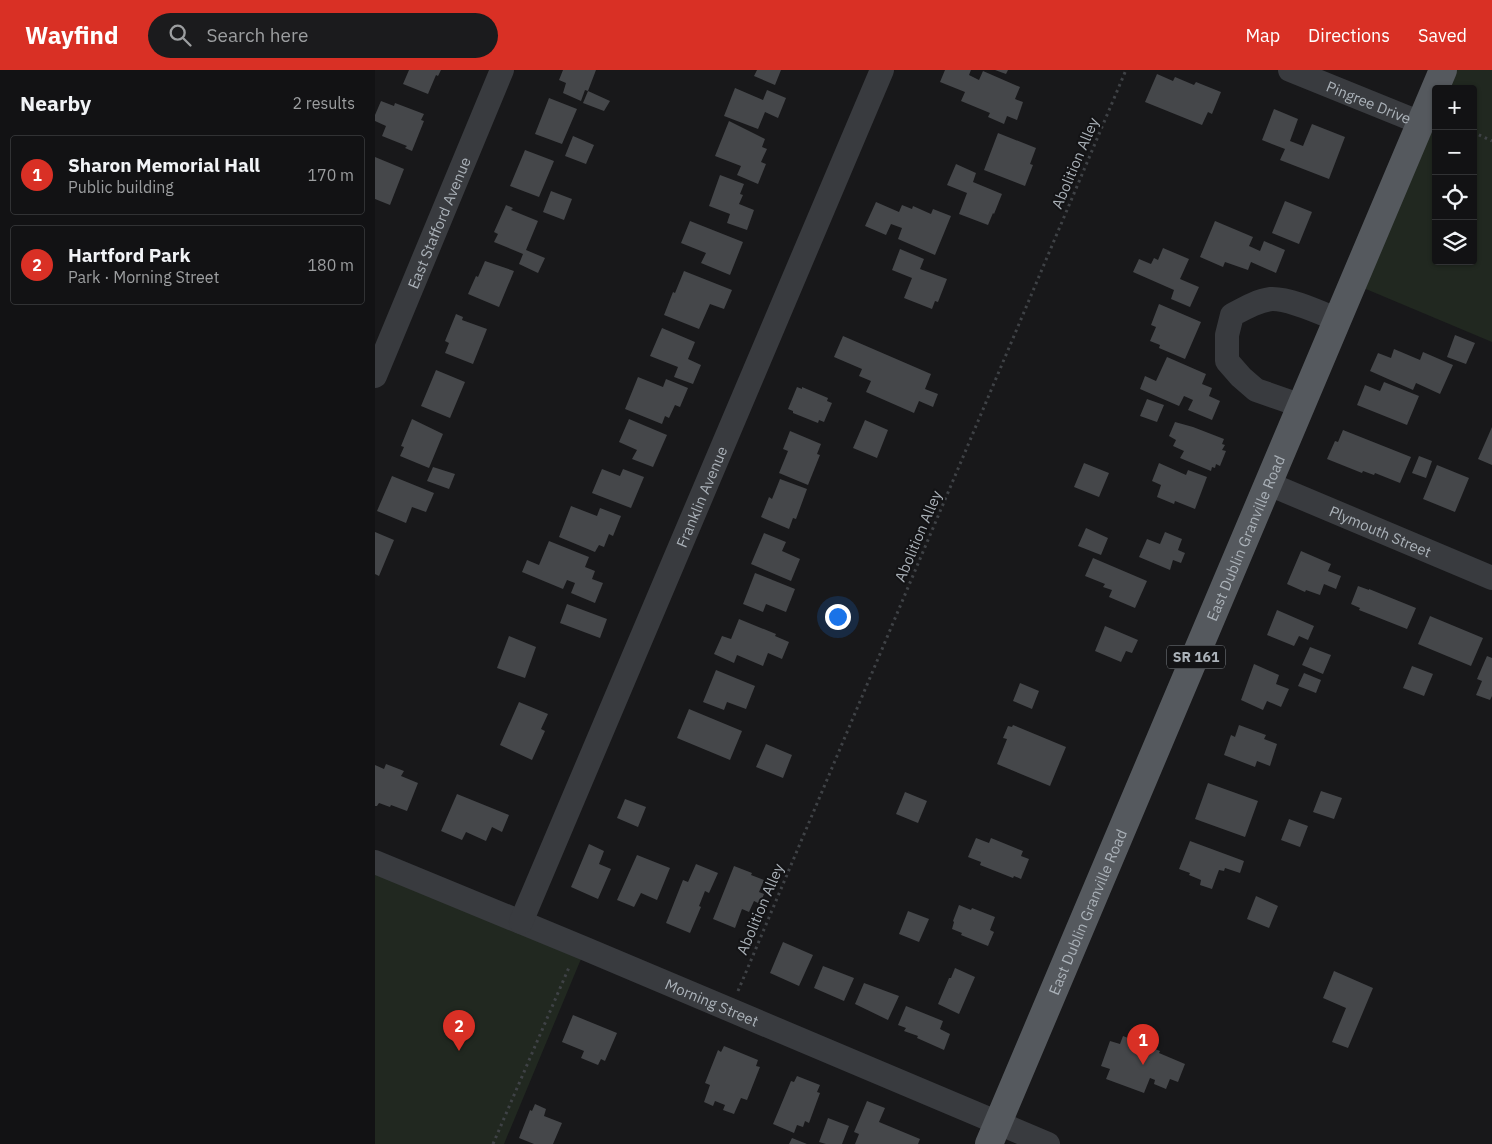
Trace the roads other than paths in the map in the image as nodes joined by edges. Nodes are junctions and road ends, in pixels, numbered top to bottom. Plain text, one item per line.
1 (503, 70) edge
2 (882, 70) edge
3 (1290, 70) edge
4 (1443, 70) edge
5 (1421, 123) junction
6 (1338, 320) junction
7 (375, 376) edge
8 (1301, 406) junction
9 (1269, 484) junction
10 (1492, 578) edge
11 (375, 862) edge
12 (521, 922) junction
13 (993, 1133) edge
14 (1048, 1144) edge

1 - 7 street, East Stafford Avenue
2 - 12 street, Franklin Avenue
3 - 5 street, Pingree Drive
4 - 5 main road, East Dublin Granville Road / SR 161
5 - 6 main road, East Dublin Granville Road / SR 161
6 - 8 main road, East Dublin Granville Road / SR 161
6 - 8 street
8 - 9 main road, East Dublin Granville Road / SR 161
9 - 10 street, Plymouth Street
9 - 13 main road, East Dublin Granville Road / SR 161
11 - 12 street, Morning Street
12 - 13 street, Morning Street
13 - 14 street, Morning Street

